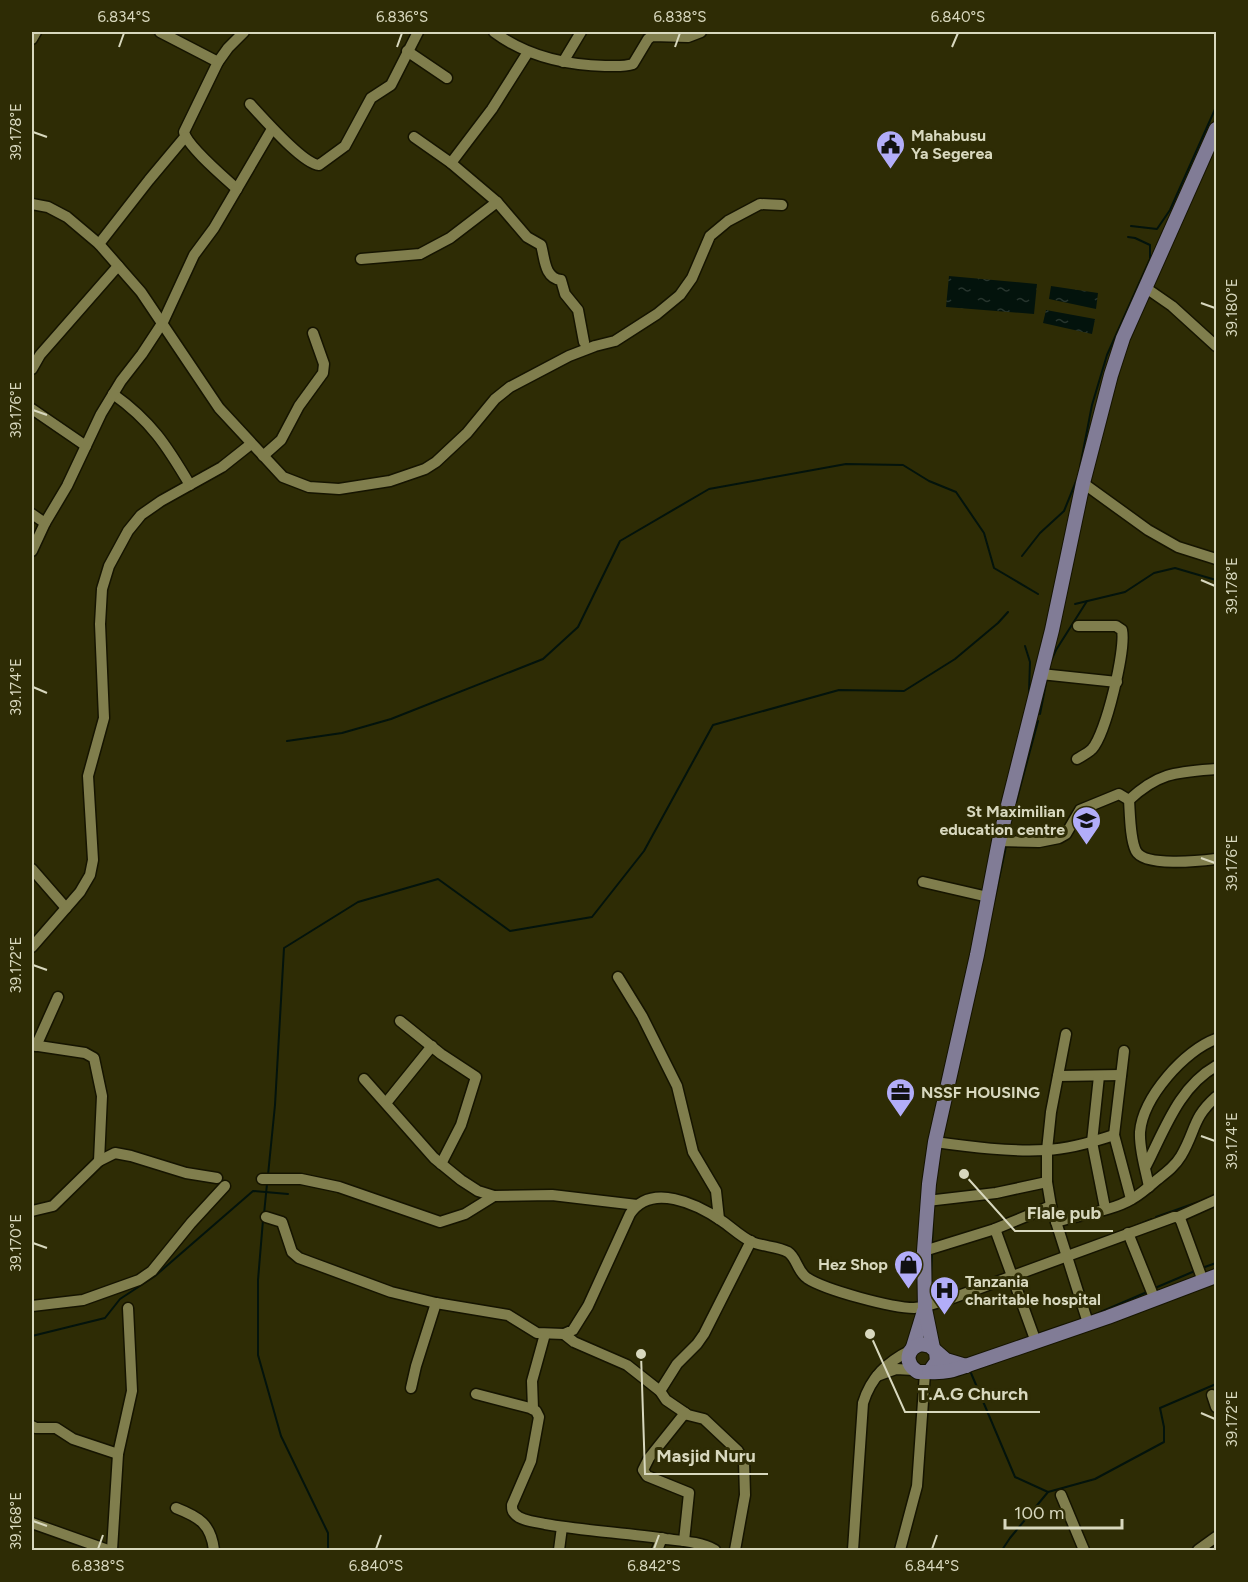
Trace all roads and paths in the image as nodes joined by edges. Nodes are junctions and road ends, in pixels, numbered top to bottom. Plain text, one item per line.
1 (36, 32) edge
2 (160, 32) edge
3 (244, 32) edge
4 (418, 32) edge
5 (494, 32) edge
6 (581, 32) edge
7 (701, 32) edge
8 (176, 35) edge
9 (32, 39) edge
10 (407, 51) junction
11 (528, 52) junction
12 (218, 62) junction
13 (563, 62) junction
14 (447, 78) dead end
15 (250, 104) dead end
16 (272, 129) junction
17 (1216, 129) edge
18 (185, 137) junction
19 (414, 137) dead end
20 (451, 163) junction
21 (237, 189) junction
22 (497, 202) junction
23 (32, 204) edge
24 (782, 205) dead end
25 (99, 244) junction
26 (361, 259) dead end
27 (118, 266) junction
28 (1146, 288) junction
29 (163, 322) junction
30 (313, 333) dead end
31 (584, 342) dead end
32 (1216, 346) edge
33 (35, 353) edge
34 (32, 369) edge
35 (113, 394) junction
36 (32, 409) edge
37 (251, 444) junction
38 (86, 446) junction
39 (263, 456) junction
40 (1083, 483) junction
41 (190, 485) junction
42 (32, 514) edge
43 (45, 523) junction
44 (32, 551) edge
45 (1216, 558) edge
46 (1078, 626) dead end
47 (1041, 674) junction
48 (1117, 682) junction
49 (1077, 759) dead end
50 (1216, 769) edge
51 (1129, 800) junction
52 (999, 841) junction
53 (1216, 860) edge
54 (32, 869) edge
55 (923, 882) dead end
56 (988, 897) junction
57 (66, 908) junction
58 (32, 947) edge
59 (618, 977) dead end
60 (58, 998) dead end
61 (399, 1021) dead end
62 (1066, 1035) dead end
63 (1216, 1039) edge
64 (34, 1046) edge
65 (432, 1046) junction
66 (1124, 1051) dead end
67 (1216, 1066) edge
68 (1121, 1075) junction
69 (1058, 1076) junction
70 (1099, 1076) junction
71 (364, 1079) dead end
72 (1216, 1097) edge
73 (387, 1103) junction
74 (1114, 1135) junction
75 (935, 1142) junction
76 (1092, 1142) junction
77 (1047, 1150) junction
78 (99, 1161) junction
79 (441, 1164) junction
80 (1146, 1166) junction
81 (262, 1179) dead end
82 (1047, 1182) junction
83 (1149, 1187) junction
84 (495, 1196) junction
85 (1131, 1199) junction
86 (1216, 1200) edge
87 (927, 1201) junction
88 (637, 1204) junction
89 (1051, 1206) junction
90 (1105, 1208) junction
91 (32, 1211) edge
92 (266, 1217) dead end
93 (1178, 1217) junction
94 (719, 1219) junction
95 (1056, 1222) junction
96 (995, 1229) junction
97 (1128, 1233) junction
98 (751, 1241) junction
99 (924, 1251) junction
100 (1067, 1257) junction
101 (1012, 1278) junction
102 (1210, 1279) edge
103 (1155, 1300) junction
104 (436, 1303) junction
105 (32, 1306) edge
106 (925, 1307) junction
107 (128, 1308) dead end
108 (1088, 1323) junction
109 (545, 1334) junction
110 (564, 1334) junction
111 (1036, 1342) junction
112 (912, 1349) junction
113 (934, 1350) junction
114 (966, 1366) junction
115 (923, 1372) junction
116 (874, 1378) junction
117 (411, 1388) dead end
118 (660, 1391) junction
119 (476, 1394) dead end
120 (1212, 1395) dead end
121 (1216, 1407) edge
122 (533, 1409) junction
123 (685, 1413) junction
124 (32, 1426) edge
125 (118, 1454) junction
126 (1061, 1495) dead end
127 (176, 1508) dead end
128 (32, 1523) edge
129 (562, 1527) junction
130 (1216, 1536) edge
131 (662, 1538) junction
132 (684, 1541) junction
133 (110, 1551) edge
134 (214, 1551) edge
135 (560, 1551) edge
136 (657, 1551) edge
137 (715, 1551) edge
138 (735, 1551) edge
139 (853, 1551) edge
140 (900, 1551) edge
141 (1084, 1551) edge
142 (1198, 1551) edge

1 - 9 street
2 - 8 street
3 - 12 street
4 - 10 street
5 - 11 street
6 - 13 street
7 - 13 street
8 - 12 street
10 - 14 street
10 - 16 street
11 - 13 street
11 - 20 street
12 - 18 street
15 - 16 street
16 - 21 street
17 - 28 main road
18 - 21 street
18 - 25 street
19 - 20 street
20 - 22 street
21 - 29 street
22 - 26 street
22 - 31 street
23 - 25 street
24 - 39 street
25 - 27 street
27 - 29 street
27 - 33 street
28 - 32 street
28 - 40 main road
29 - 35 street
29 - 37 street
30 - 39 street
33 - 34 street
35 - 38 street
35 - 41 street
36 - 38 street
37 - 39 street
37 - 41 street
38 - 43 street
40 - 45 street
40 - 47 main road
41 - 57 street
42 - 43 street
43 - 44 street
46 - 48 street
47 - 48 street
47 - 52 main road
48 - 49 street
50 - 51 street
51 - 52 street
51 - 53 street
52 - 56 main road
54 - 57 street
55 - 56 street
56 - 75 main road
57 - 58 street
59 - 94 street
60 - 64 street
61 - 65 street
62 - 69 street
63 - 80 street
64 - 78 street
65 - 73 street
65 - 79 street
66 - 68 street
67 - 80 street
68 - 70 street
68 - 74 street
69 - 70 street
69 - 77 street
70 - 76 street
71 - 73 street
72 - 83 street
73 - 79 street
74 - 76 street
74 - 85 street
75 - 77 street
75 - 87 main road
76 - 77 street
76 - 90 street
77 - 82 street
78 - 91 street
78 - 105 street
79 - 84 street
80 - 83 street
81 - 84 street
82 - 87 street
82 - 89 street
83 - 85 street
84 - 88 street
85 - 90 street
86 - 93 street
87 - 99 main road
88 - 94 street
88 - 110 street
89 - 95 street
89 - 96 street
90 - 95 street
92 - 104 street
93 - 97 street
93 - 102 street
94 - 98 street
95 - 100 street
96 - 99 street
96 - 101 street
97 - 100 street
97 - 103 street
98 - 106 street
98 - 118 street
99 - 106 main road
100 - 101 street
100 - 108 street
101 - 106 street
101 - 111 street
102 - 103 main road
103 - 108 main road
104 - 109 street
104 - 117 street
106 - 112 main road
106 - 113 main road
107 - 125 street
108 - 111 main road
109 - 110 street
109 - 122 street
110 - 118 street
111 - 114 main road
112 - 113 main road
112 - 115 main road
112 - 116 street
113 - 114 main road
113 - 115 main road
114 - 115 main road
115 - 116 street
115 - 140 street
116 - 139 street
118 - 123 street
119 - 122 street
120 - 121 street
122 - 129 street
123 - 132 street
123 - 138 street
124 - 125 street
125 - 133 street
126 - 141 street
127 - 134 street
128 - 133 street
129 - 131 street
129 - 135 street
130 - 142 street
131 - 132 street
131 - 136 street
132 - 137 street

